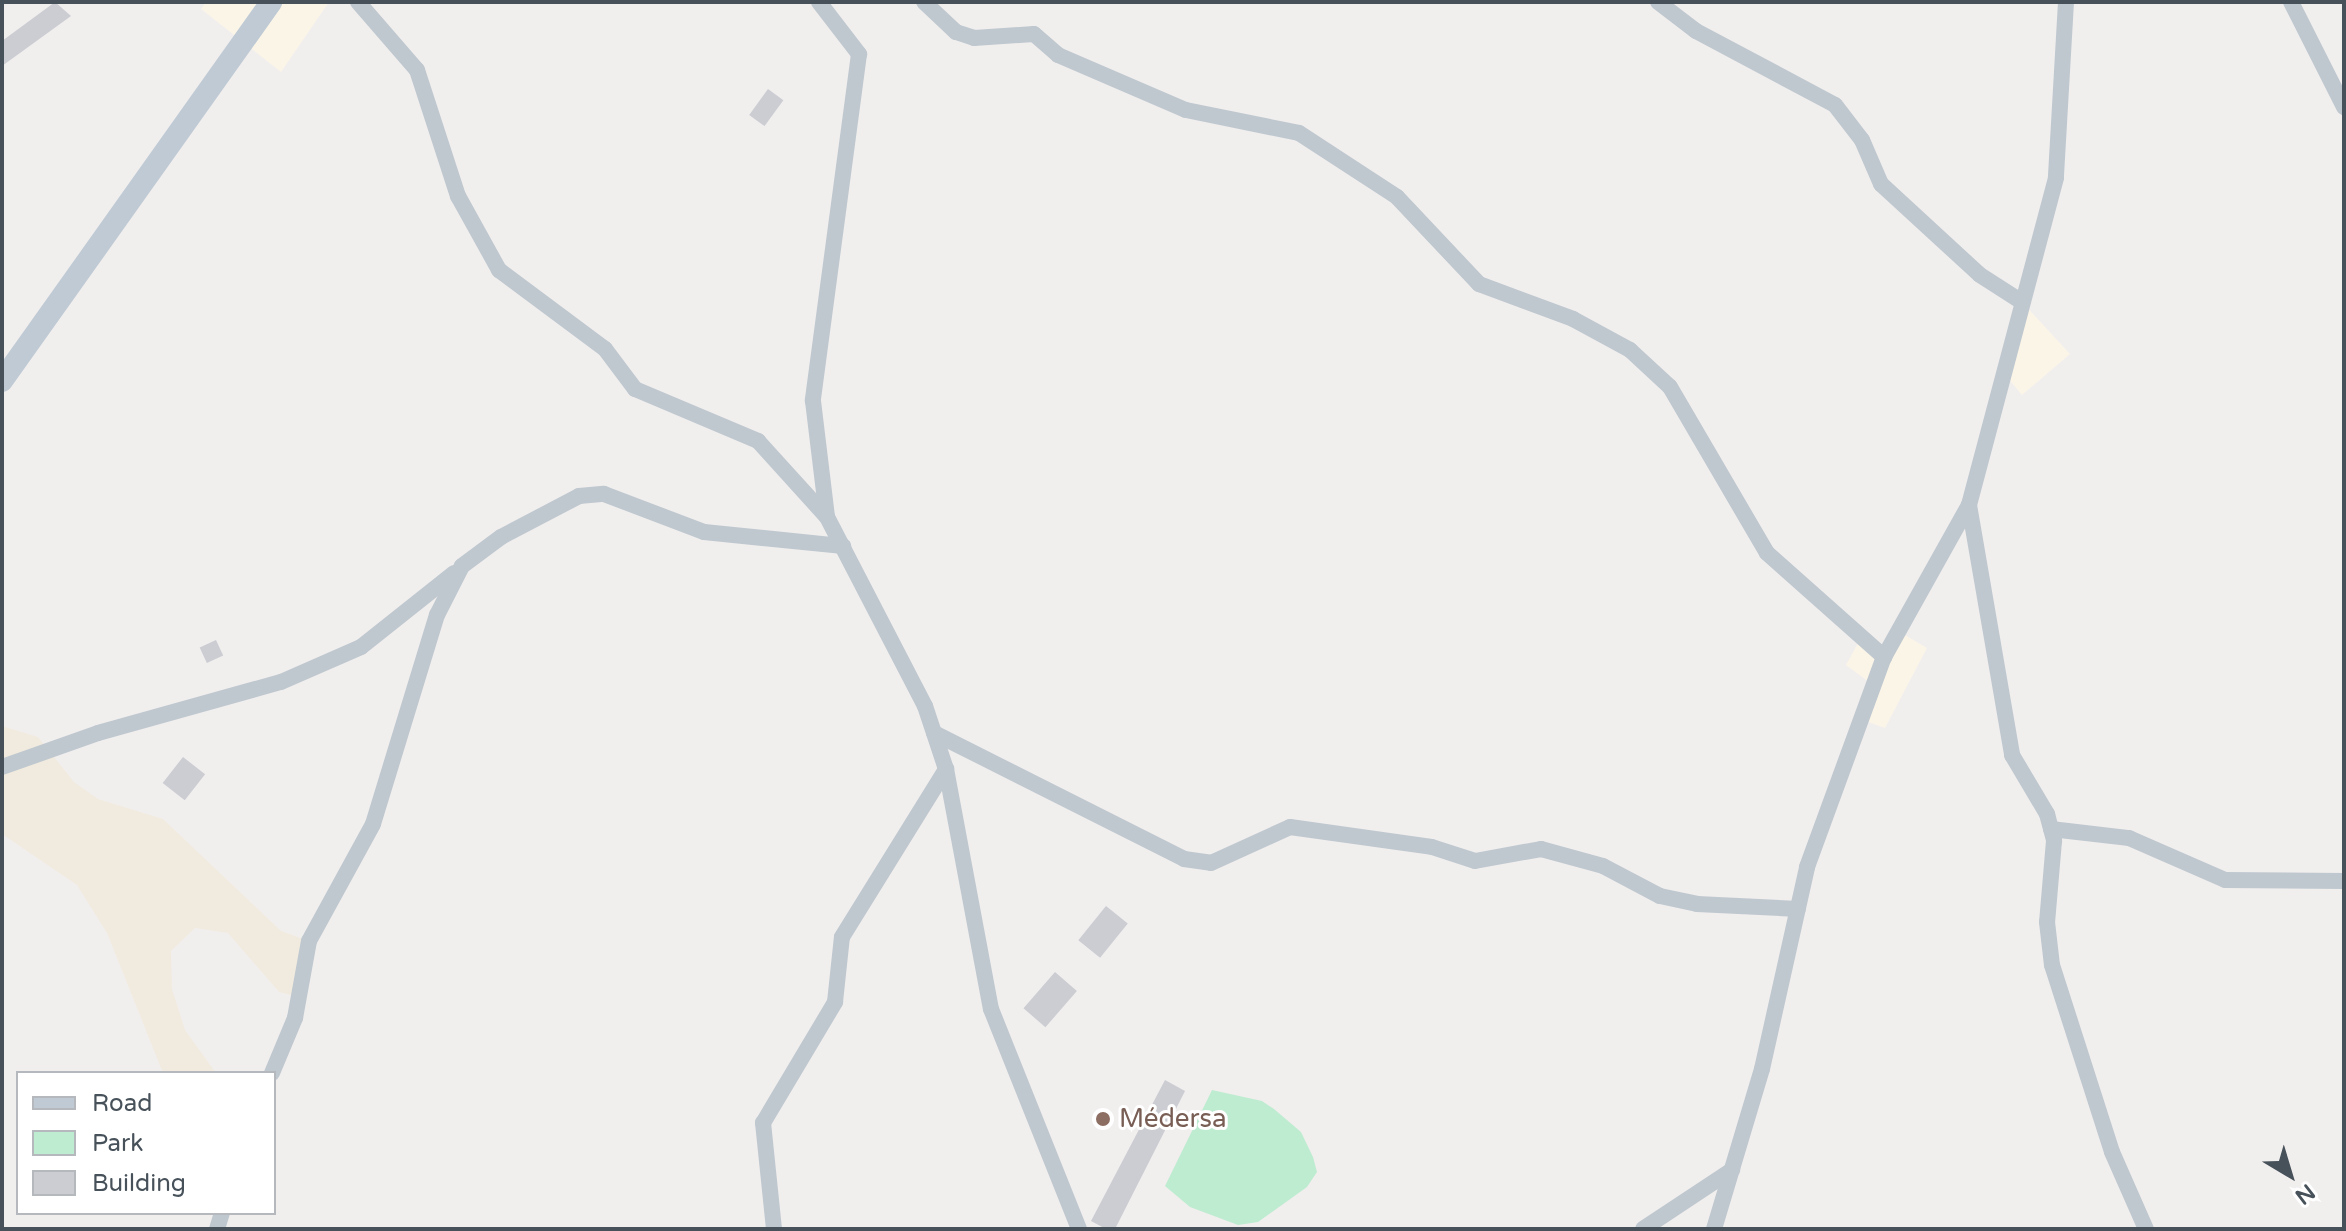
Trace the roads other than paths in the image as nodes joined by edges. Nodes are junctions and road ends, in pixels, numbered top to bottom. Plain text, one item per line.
1 (271, 2) edge
2 (358, 2) edge
3 (819, 2) edge
4 (924, 2) edge
5 (1658, 2) edge
6 (2066, 2) edge
7 (2291, 2) edge
8 (2344, 107) edge
9 (2022, 302) junction
10 (2, 381) edge
11 (1969, 505) junction
12 (827, 517) junction
13 (843, 546) junction
14 (462, 566) junction
15 (1884, 657) junction
16 (934, 733) junction
17 (2, 767) edge
18 (946, 769) junction
19 (2051, 829) junction
20 (2344, 881) edge
21 (1798, 909) junction
22 (273, 1071) edge
23 (1732, 1170) junction
24 (774, 1229) edge
25 (1079, 1229) edge
26 (1643, 1229) edge
27 (1714, 1229) edge
28 (2146, 1229) edge

1 - 10 street
2 - 12 street
3 - 12 street
4 - 15 street
5 - 9 street
6 - 9 street
7 - 8 street
9 - 11 street
11 - 15 street
11 - 19 street
12 - 13 street
13 - 14 street
13 - 16 street
14 - 17 street
14 - 22 street
15 - 21 street
16 - 18 street
16 - 21 street
18 - 24 street
18 - 25 street
19 - 20 street
19 - 28 street
21 - 23 street
23 - 26 street
23 - 27 street

